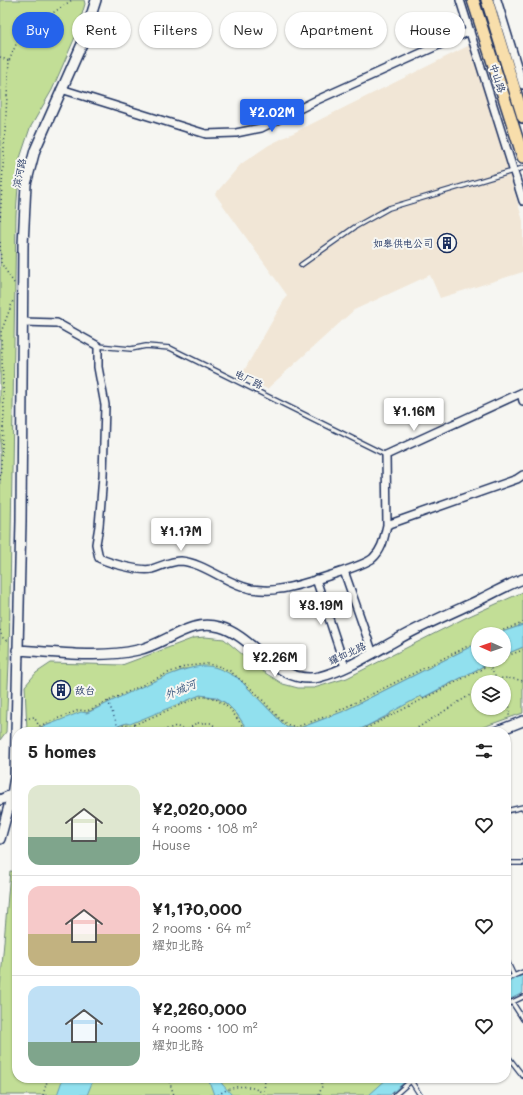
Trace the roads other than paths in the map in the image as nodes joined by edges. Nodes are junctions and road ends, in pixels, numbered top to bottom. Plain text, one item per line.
1 (96, 0) edge
2 (460, 0) edge
3 (473, 0) edge
4 (487, 0) edge
5 (497, 0) edge
6 (470, 30) junction
7 (523, 86) edge
8 (61, 89) junction
9 (523, 117) edge
10 (523, 156) edge
11 (523, 168) edge
12 (513, 171) junction
13 (523, 201) edge
14 (301, 265) dead end
15 (23, 322) junction
16 (98, 346) junction
17 (522, 393) edge
18 (523, 401) edge
19 (386, 455) junction
20 (523, 475) edge
21 (387, 525) junction
22 (344, 571) junction
23 (523, 578) edge
24 (316, 579) junction
25 (17, 650) junction
26 (372, 654) junction
27 (345, 667) junction
28 (523, 721) edge
29 (16, 727) edge
30 (506, 727) edge
31 (12, 795) edge
32 (0, 800) edge
33 (12, 803) edge
34 (523, 809) edge
35 (511, 810) edge
36 (0, 839) edge
37 (511, 863) edge
38 (523, 863) edge
39 (511, 970) edge
40 (523, 972) edge
41 (514, 976) junction
42 (511, 977) edge
43 (523, 997) edge
44 (512, 1002) joint
45 (523, 1019) edge
46 (511, 1060) edge
47 (523, 1076) edge
48 (409, 1083) edge
49 (414, 1083) edge
50 (395, 1095) edge
51 (420, 1095) edge

1 - 8 street, 滨河路
2 - 6 street
3 - 10 main road, 中山路
4 - 9 main road, 中山路
5 - 7 street
6 - 8 street
6 - 12 street
8 - 15 street, 滨河路
11 - 12 lane
12 - 13 street
12 - 14 lane
15 - 16 street
15 - 25 street, 滨河路
16 - 19 lane, 电厂路
16 - 24 street
17 - 18 street
17 - 19 street
19 - 21 street
20 - 21 street
21 - 22 street
22 - 24 street
22 - 26 street
23 - 26 street, 耀如北路
24 - 27 street
25 - 27 street, 耀如北路
25 - 29 street, 滨河路
26 - 27 street, 耀如北路
28 - 30 street
31 - 32 street
33 - 36 street, 滨河路
34 - 35 lane
37 - 38 lane
39 - 41 lane
40 - 41 lane
41 - 42 lane
43 - 44 lane
44 - 45 lane
46 - 47 lane
48 - 50 lane
49 - 51 lane

